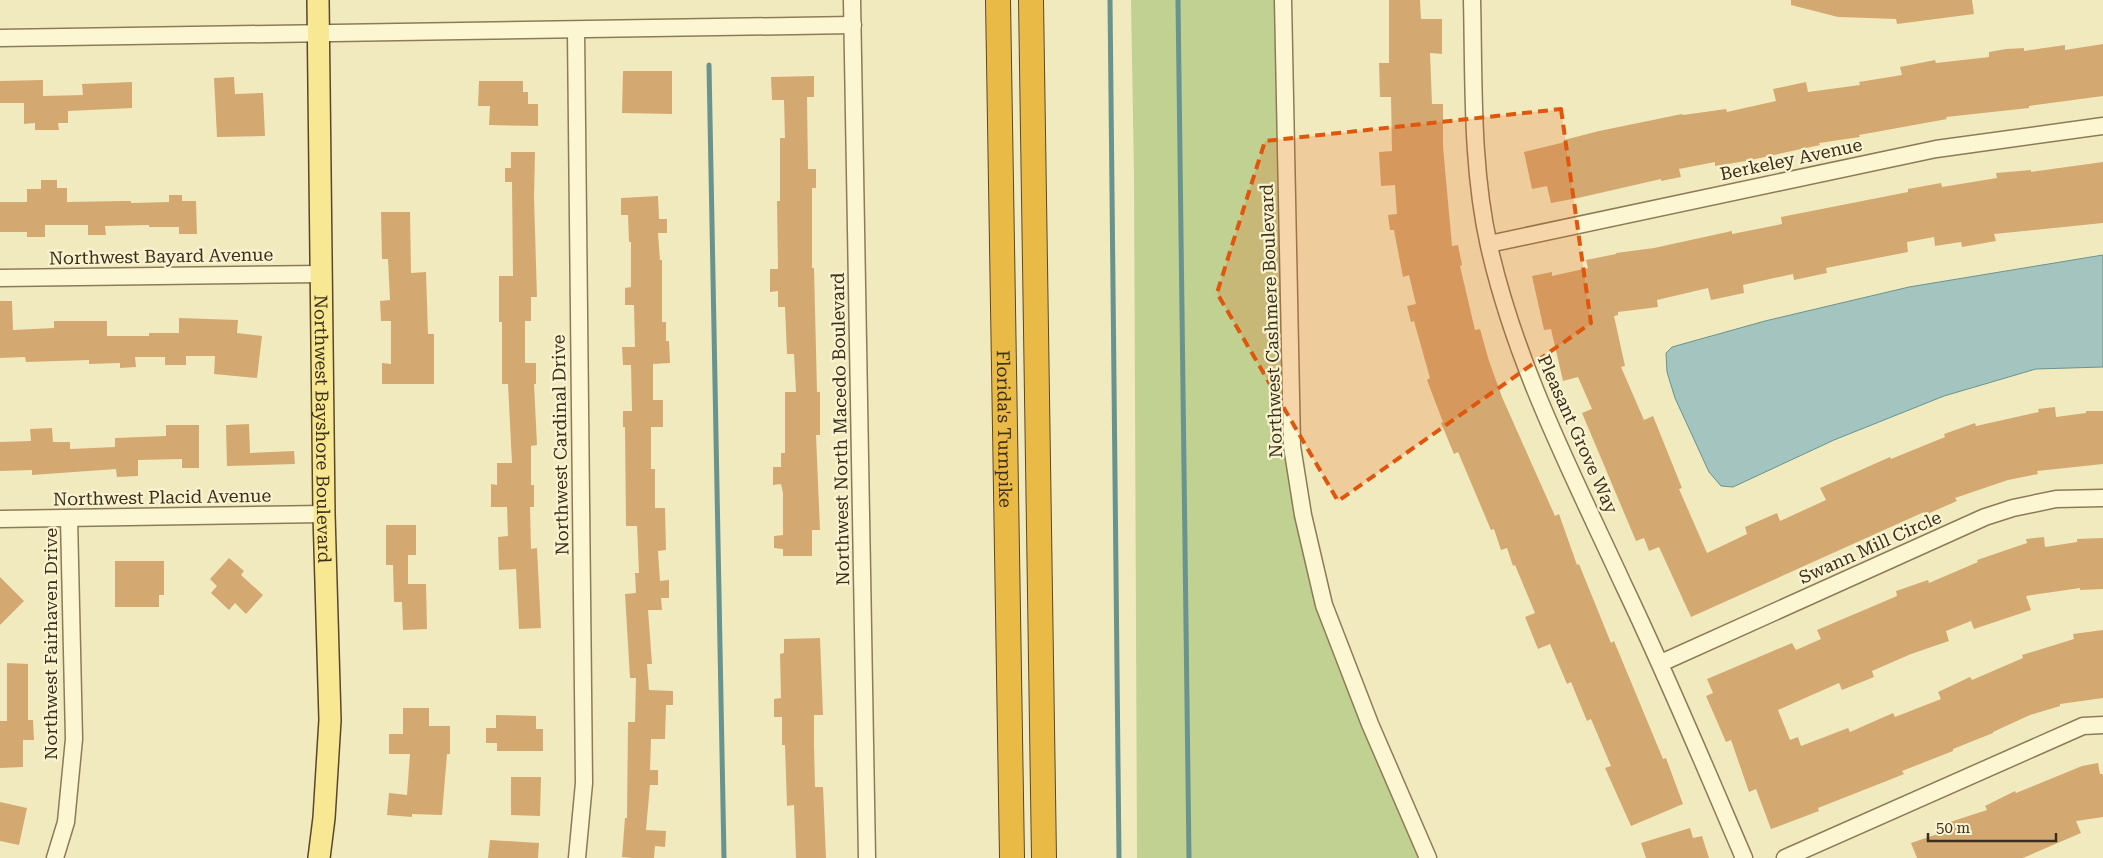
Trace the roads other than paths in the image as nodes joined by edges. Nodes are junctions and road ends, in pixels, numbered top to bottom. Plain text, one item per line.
1 (318, 0) edge
2 (852, 0) edge
3 (998, 0) edge
4 (1031, 0) edge
5 (1283, 0) edge
6 (1472, 0) edge
7 (853, 25) junction
8 (576, 31) junction
9 (318, 33) junction
10 (0, 38) edge
11 (2103, 126) edge
12 (1489, 244) junction
13 (322, 274) junction
14 (0, 278) edge
15 (2103, 498) edge
16 (324, 514) junction
17 (69, 518) junction
18 (0, 520) edge
19 (1661, 663) junction
20 (2103, 725) edge
21 (55, 858) edge
22 (319, 858) edge
23 (577, 858) edge
24 (867, 858) edge
25 (1012, 858) edge
26 (1044, 858) edge
27 (1428, 858) edge
28 (1744, 858) edge
29 (1784, 858) edge

1 - 9 main road, Northwest Bayshore Boulevard
2 - 7 street, Northwest North Macedo Boulevard
3 - 25 highway, Florida's Turnpike
4 - 26 highway, Florida's Turnpike
5 - 27 street, Northwest Cashmere Boulevard
6 - 12 street, Pleasant Grove Way
7 - 8 street
7 - 24 street, Northwest North Macedo Boulevard
8 - 9 street
8 - 23 street, Northwest Cardinal Drive
9 - 10 street
9 - 13 main road, Northwest Bayshore Boulevard
11 - 12 street, Berkeley Avenue
12 - 19 street, Pleasant Grove Way
13 - 14 street, Northwest Bayard Avenue
13 - 16 main road, Northwest Bayshore Boulevard
15 - 19 street, Swann Mill Circle
16 - 17 street, Northwest Placid Avenue
16 - 22 main road, Northwest Bayshore Boulevard
17 - 18 street, Northwest Placid Avenue
17 - 21 street, Northwest Fairhaven Drive
19 - 28 street, Pleasant Grove Way
20 - 29 street

